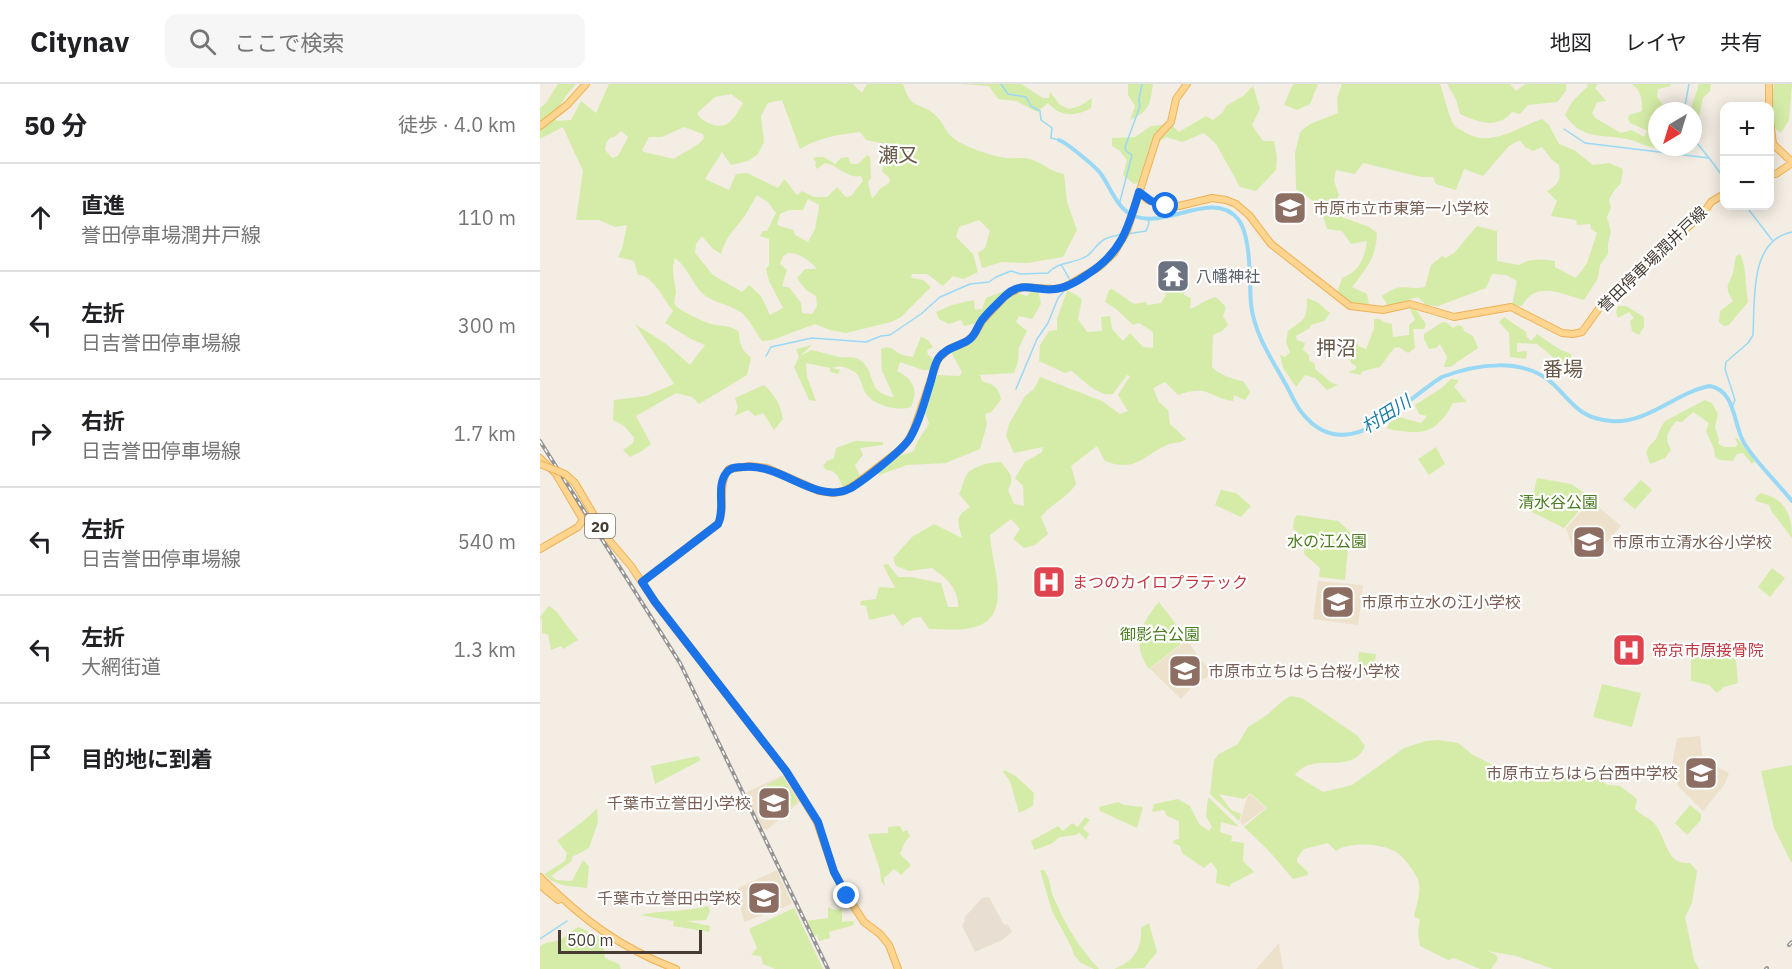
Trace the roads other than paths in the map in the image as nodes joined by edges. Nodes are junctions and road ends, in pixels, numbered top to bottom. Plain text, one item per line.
1 (586, 84) edge
2 (1186, 84) edge
3 (1769, 84) edge
4 (1769, 102) edge
5 (540, 126) edge
6 (1774, 145) edge
7 (1792, 163) edge
8 (1774, 174) edge
9 (1139, 192) junction
10 (1720, 197) edge
11 (540, 458) edge
12 (540, 464) edge
13 (540, 549) edge
14 (642, 582) junction
15 (540, 879) edge
16 (667, 969) edge
17 (676, 969) edge
18 (898, 969) edge

1 - 5 main road
2 - 9 main road
3 - 4 main road
6 - 7 main road
7 - 8 main road
9 - 10 main road, 誉田停車場潤井戸線
9 - 14 main road
11 - 13 main road
12 - 14 main road, 20, bridge
14 - 18 main road, 20
15 - 16 main road
15 - 17 main road

